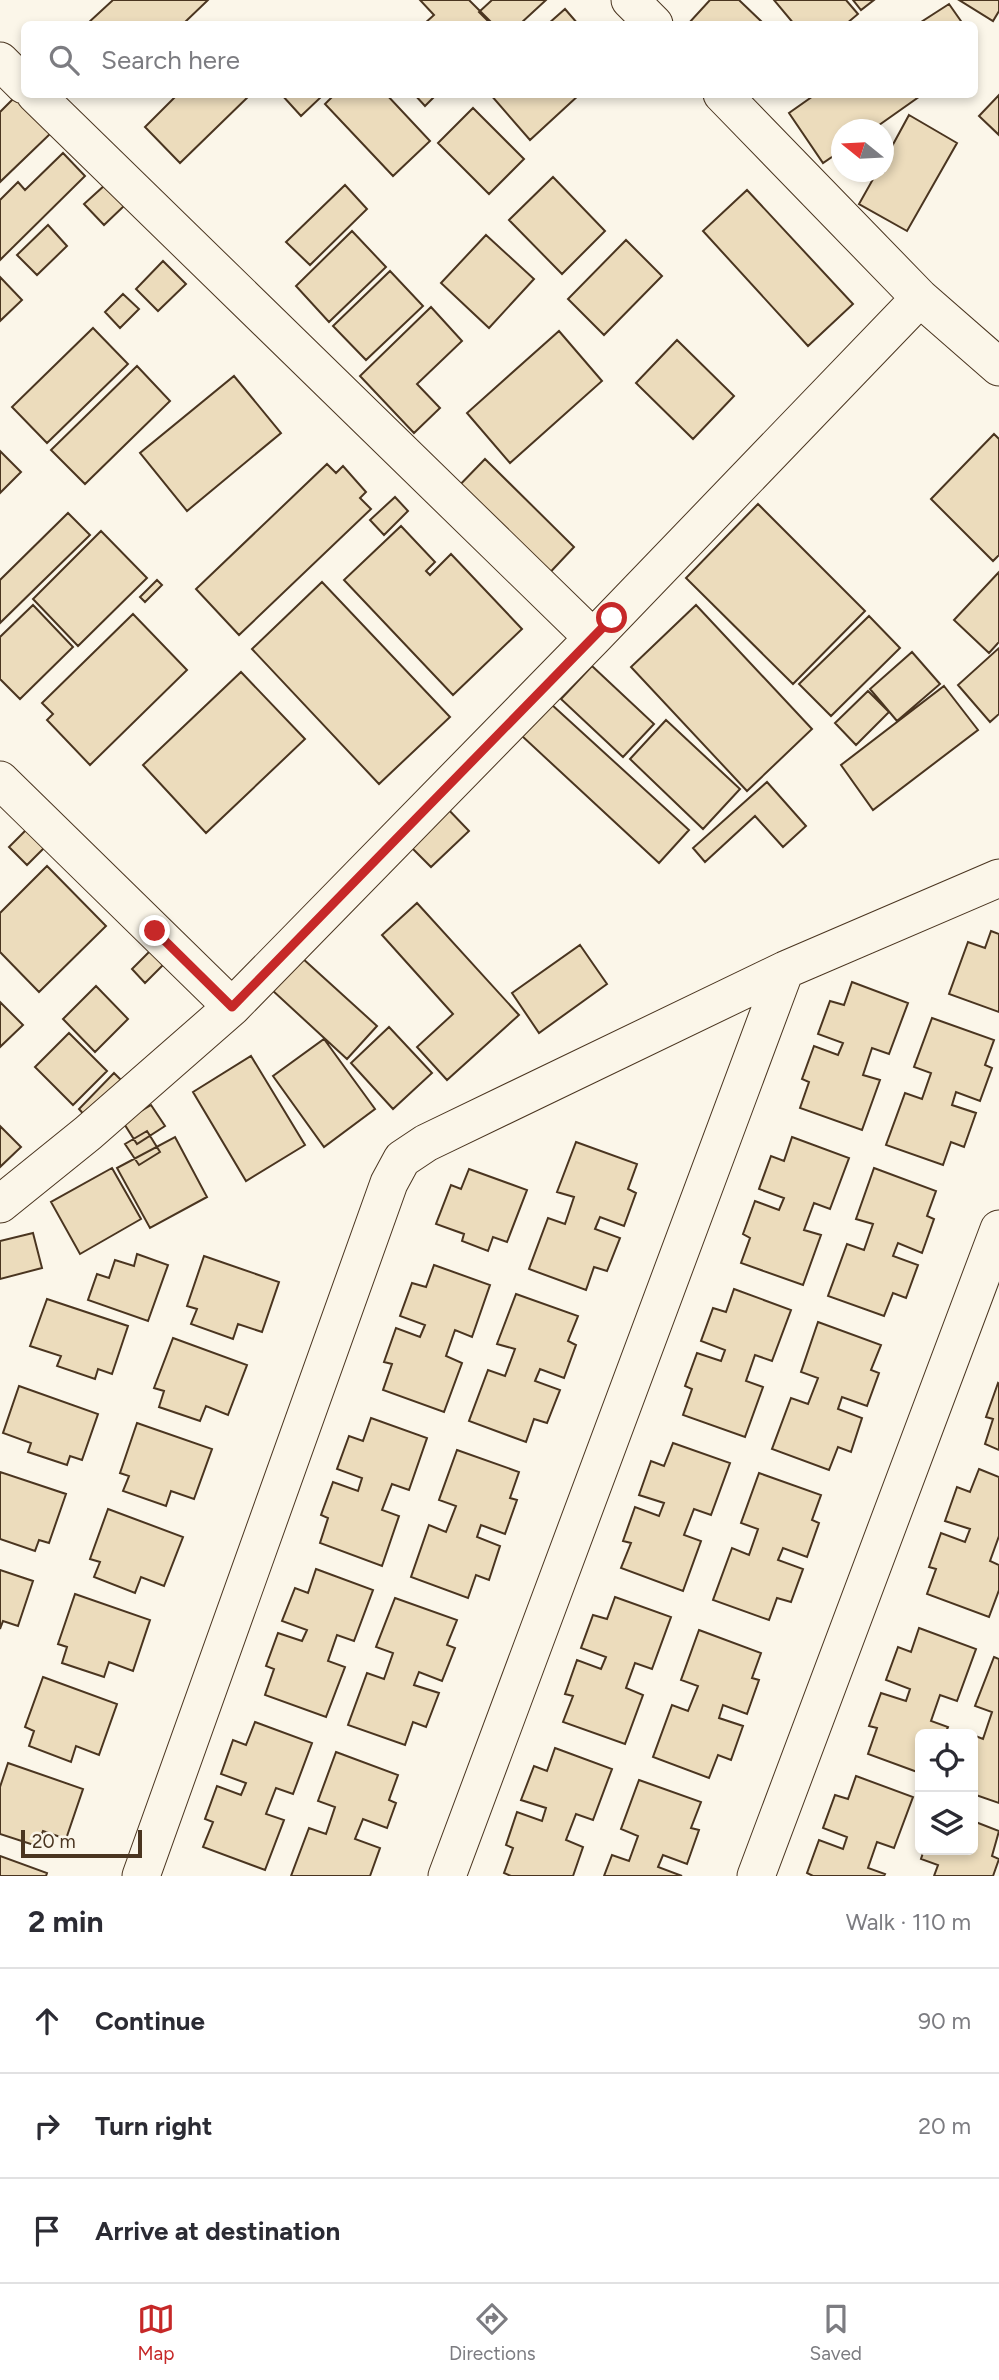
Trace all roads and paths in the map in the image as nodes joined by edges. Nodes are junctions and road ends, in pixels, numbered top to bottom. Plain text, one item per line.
1 (630, 0) edge
2 (651, 21) edge
3 (0, 61) edge
4 (21, 82) edge
5 (38, 98) edge
6 (726, 98) edge
7 (920, 298) junction
8 (999, 367) edge
9 (593, 638) junction
10 (0, 780) edge
11 (999, 878) edge
12 (785, 970) junction
13 (232, 1007) junction
14 (0, 1204) edge
15 (999, 1228) edge
16 (141, 1876) edge
17 (447, 1876) edge
18 (756, 1876) edge

1 - 2 street
3 - 4 street
5 - 9 street
6 - 7 street
7 - 8 street
7 - 9 street
9 - 13 street
10 - 13 street
11 - 12 street
12 - 16 street
12 - 17 street
13 - 14 street
15 - 18 street

